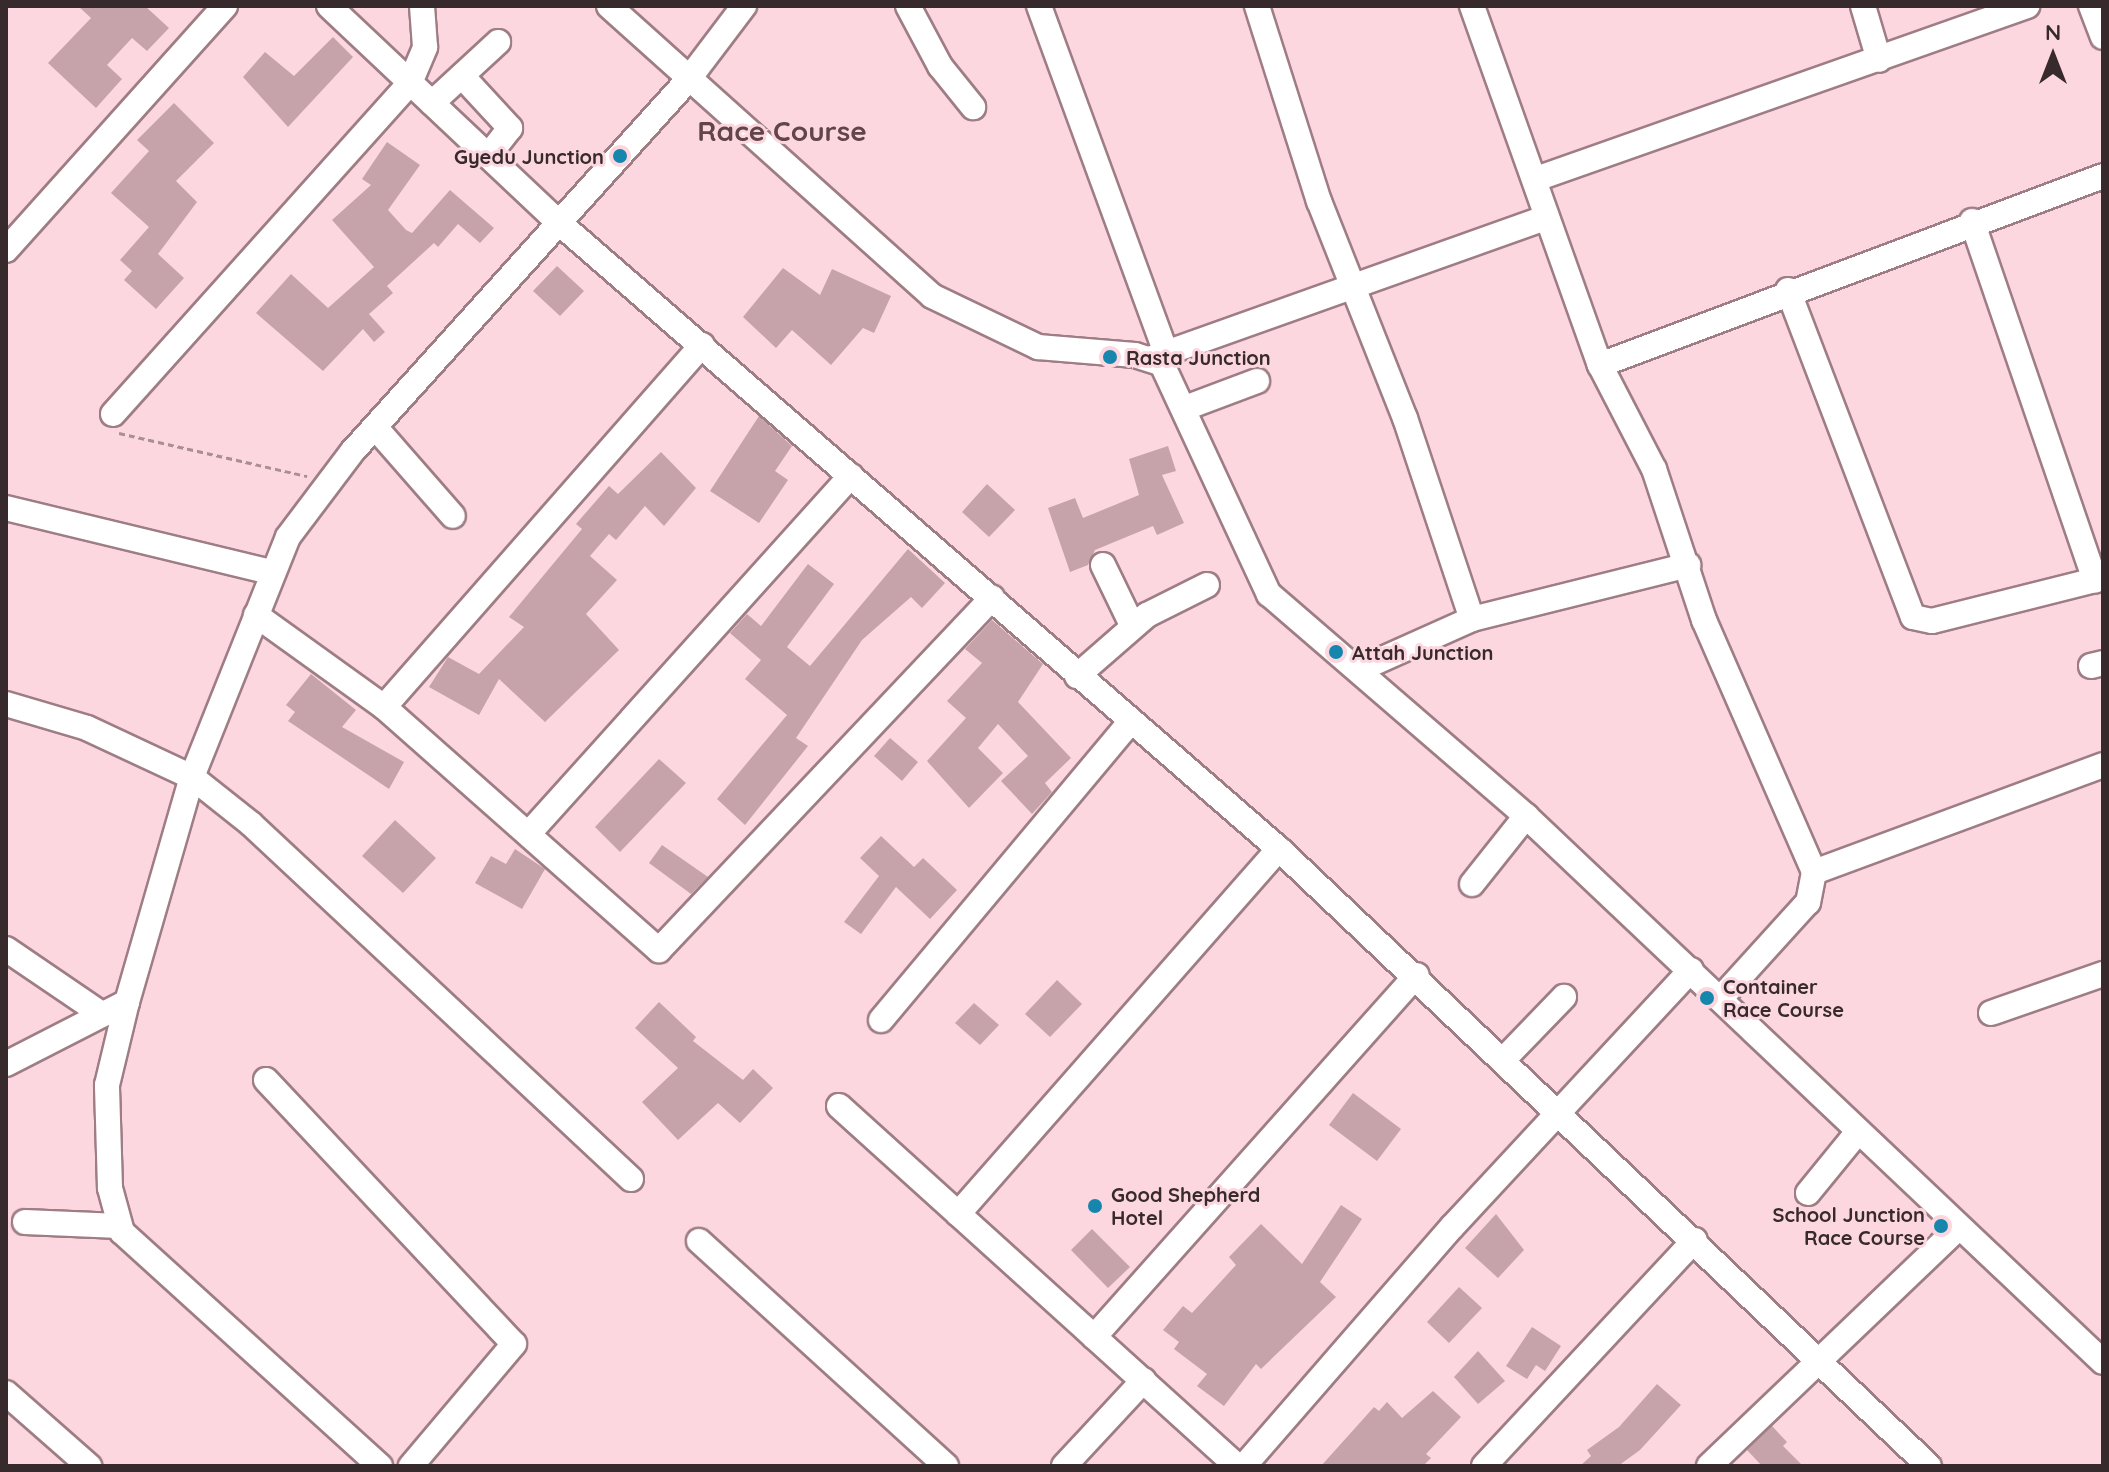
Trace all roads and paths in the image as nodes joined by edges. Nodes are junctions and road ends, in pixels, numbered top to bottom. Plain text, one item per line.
1 (225, 6) edge
2 (329, 6) edge
3 (422, 6) edge
4 (609, 6) edge
5 (744, 6) edge
6 (908, 6) edge
7 (1039, 6) edge
8 (1257, 6) edge
9 (1472, 6) edge
10 (1863, 6) edge
11 (2027, 6) edge
12 (2091, 6) edge
13 (2103, 37) edge
14 (498, 42) dead end
15 (1879, 60) junction
16 (462, 76) junction
17 (688, 80) junction
18 (410, 83) junction
19 (432, 103) junction
20 (973, 107) dead end
21 (488, 156) junction
22 (2103, 176) edge
23 (1536, 179) junction
24 (1547, 217) junction
25 (557, 221) junction
26 (1972, 221) junction
27 (6, 250) edge
28 (1356, 290) junction
29 (1788, 290) junction
30 (702, 345) junction
31 (1159, 356) junction
32 (1600, 365) junction
33 (1257, 381) dead end
34 (1185, 408) junction
35 (113, 414) joint
36 (375, 427) junction
37 (851, 476) junction
38 (330, 481) junction
39 (6, 508) edge
40 (453, 516) dead end
41 (1103, 565) dead end
42 (1688, 565) junction
43 (270, 572) junction
44 (2099, 580) edge
45 (1207, 585) dead end
46 (992, 598) junction
47 (256, 615) junction
48 (1472, 619) junction
49 (1132, 625) junction
50 (1360, 669) junction
51 (1077, 676) junction
52 (6, 704) edge
53 (384, 707) junction
54 (1131, 721) junction
55 (2103, 765) edge
56 (192, 777) junction
57 (1526, 816) junction
58 (531, 831) junction
59 (1279, 849) junction
60 (1814, 872) junction
61 (1472, 884) dead end
62 (6, 949) edge
63 (1691, 970) junction
64 (2103, 974) edge
65 (1417, 975) junction
66 (1564, 997) dead end
67 (1720, 999) junction
68 (127, 1002) junction
69 (100, 1013) junction
70 (1991, 1013) dead end
71 (881, 1020) dead end
72 (1505, 1058) junction
73 (6, 1064) edge
74 (266, 1080) dead end
75 (839, 1106) dead end
76 (1561, 1111) junction
77 (1857, 1133) junction
78 (631, 1179) dead end
79 (1808, 1193) dead end
80 (958, 1214) junction
81 (25, 1222) dead end
82 (119, 1226) junction
83 (1957, 1229) junction
84 (1695, 1240) junction
85 (699, 1241) dead end
86 (1094, 1337) junction
87 (2103, 1362) edge
88 (1822, 1364) junction
89 (1144, 1380) junction
90 (6, 1393) edge
91 (89, 1466) edge
92 (380, 1466) edge
93 (411, 1466) edge
94 (946, 1466) edge
95 (1064, 1466) edge
96 (1237, 1466) edge
97 (1244, 1466) edge
98 (1484, 1466) edge
99 (1709, 1466) edge
100 (1929, 1466) edge

1 - 27 street
2 - 18 street
3 - 18 street
4 - 17 street
5 - 17 street
6 - 20 street
7 - 31 street
8 - 28 street
9 - 23 street
10 - 15 street
11 - 15 street
12 - 13 street
14 - 16 street
15 - 23 street
16 - 19 street
16 - 21 street
17 - 25 street
17 - 31 street
18 - 19 street
18 - 35 street
19 - 21 street
21 - 25 street
22 - 26 street
23 - 24 street
24 - 28 street
24 - 32 street
25 - 30 street
25 - 36 street
26 - 29 street
26 - 44 street
28 - 31 street
28 - 48 street
29 - 32 street
29 - 44 street
30 - 37 street
30 - 53 street
31 - 34 street
32 - 42 street
33 - 34 street
34 - 50 street
35 - 38 path
36 - 38 street
36 - 40 street
37 - 46 street
37 - 58 street
38 - 43 street
39 - 43 street
41 - 49 street
42 - 48 street
42 - 60 street
43 - 47 street
45 - 49 street
46 - 51 street
46 - 58 street
47 - 53 street
47 - 56 street
48 - 50 street
49 - 51 street
50 - 57 street
51 - 54 street
52 - 56 street
53 - 58 street
54 - 59 street
54 - 71 street
55 - 60 street
56 - 68 street
56 - 78 street
57 - 61 street
57 - 63 street
59 - 65 street
59 - 80 street
60 - 67 street
62 - 69 street
63 - 67 street
63 - 76 street
64 - 70 street
65 - 72 street
65 - 86 street
66 - 72 street
67 - 77 street
68 - 69 street
68 - 82 street
69 - 73 street
72 - 76 street
74 - 93 street
75 - 80 street
76 - 84 street
76 - 97 street
77 - 79 street
77 - 83 street
80 - 86 street
81 - 82 street
82 - 92 street
83 - 87 street
83 - 88 street
84 - 88 street
84 - 98 street
85 - 94 street
86 - 89 street
88 - 99 street
88 - 100 street
89 - 95 street
89 - 96 street
90 - 91 street

